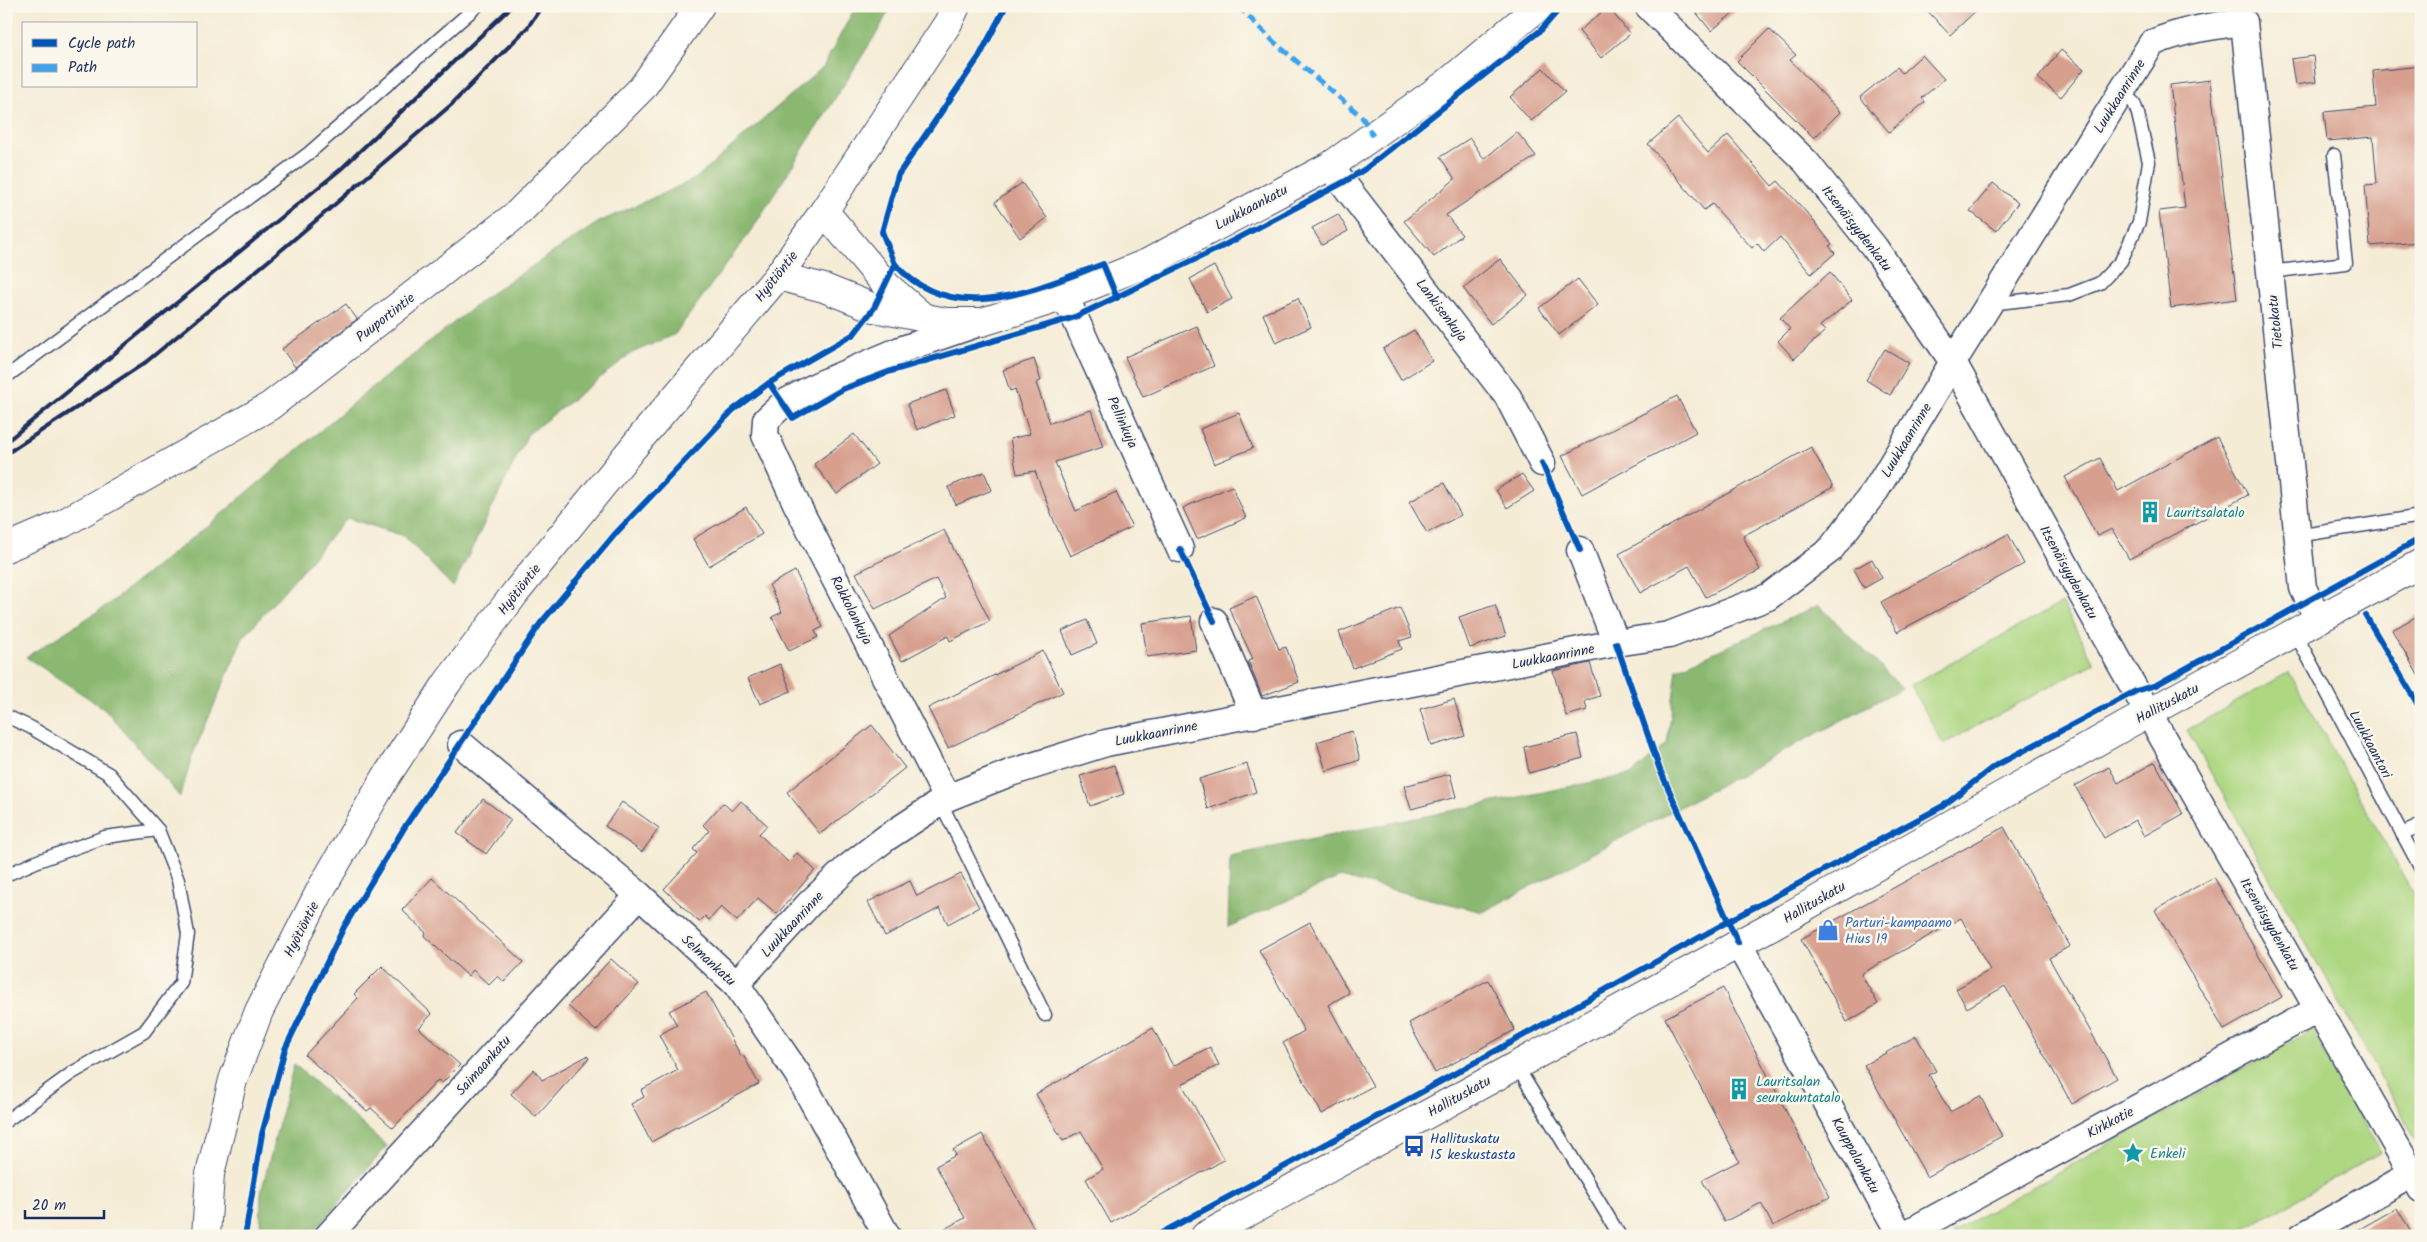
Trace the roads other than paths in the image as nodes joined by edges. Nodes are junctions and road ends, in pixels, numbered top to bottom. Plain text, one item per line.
1 (477, 6) edge
2 (700, 6) edge
3 (956, 6) edge
4 (1539, 6) edge
5 (1648, 6) edge
6 (2244, 22) joint
7 (2122, 92) junction
8 (2334, 156) dead end
9 (1330, 166) junction
10 (824, 211) junction
11 (2270, 272) junction
12 (778, 276) junction
13 (1065, 296) junction
14 (1989, 304) junction
15 (924, 318) junction
16 (982, 322) junction
17 (1953, 362) junction
18 (6, 377) edge
19 (1542, 464) dead end
20 (2421, 516) edge
21 (2297, 536) junction
22 (6, 548) edge
23 (1180, 549) dead end
24 (1580, 550) dead end
25 (2421, 563) edge
26 (1214, 621) dead end
27 (2306, 626) junction
28 (1616, 643) junction
29 (2149, 713) junction
30 (1254, 715) junction
31 (6, 716) edge
32 (461, 744) dead end
33 (944, 800) junction
34 (2421, 824) edge
35 (158, 830) junction
36 (2402, 834) junction
37 (2421, 869) edge
38 (6, 875) edge
39 (638, 895) junction
40 (1738, 943) junction
41 (736, 984) junction
42 (2319, 1011) junction
43 (1045, 1015) dead end
44 (1516, 1065) junction
45 (6, 1121) edge
46 (2418, 1177) edge
47 (206, 1236) edge
48 (328, 1236) edge
49 (887, 1236) edge
50 (1205, 1236) edge
51 (1620, 1236) edge
52 (1902, 1236) edge
53 (2302, 1236) edge

1 - 18 lane
2 - 22 street, Puuportintie
3 - 10 street, Hyötiöntie
4 - 9 street, Luukkaankatu
5 - 17 street, Itsenäisyydenkatu
6 - 7 street, Luukkaanrinne
6 - 11 street, Tietokatu
7 - 14 street, Luukkaanrinne
7 - 14 lane
8 - 11 lane
9 - 13 street, Luukkaankatu
9 - 19 street, Lankisenkuja
10 - 12 street, Hyötiöntie
10 - 15 street
11 - 21 street, Tietokatu
12 - 15 street, Luukkaankatu
12 - 47 street, Hyötiöntie
13 - 16 street, Luukkaankatu
13 - 23 street, Pellinkuja
14 - 17 street, Luukkaanrinne
15 - 16 street, Luukkaankatu
16 - 33 street, Rakkolankuja
17 - 28 street, Luukkaanrinne
17 - 29 street, Itsenäisyydenkatu
20 - 21 lane
21 - 27 street, Tietokatu
24 - 28 street
25 - 27 street, Hallituskatu
26 - 30 street
27 - 29 street, Hallituskatu
27 - 36 lane, Luukkaantori
28 - 30 street, Luukkaanrinne
29 - 40 street, Hallituskatu
29 - 42 street, Itsenäisyydenkatu
30 - 33 street, Luukkaanrinne
31 - 35 lane
32 - 39 street, Selmankatu
33 - 41 street, Luukkaanrinne
33 - 43 lane
34 - 36 lane
35 - 38 lane
35 - 45 lane
36 - 37 lane, Luukkaantori
39 - 41 street, Selmankatu
39 - 48 street, Saimaankatu
40 - 44 street, Hallituskatu
40 - 52 street, Kauppalankatu
41 - 49 street, Selmankatu
42 - 46 street, Itsenäisyydenkatu
42 - 52 street, Kirkkotie
44 - 50 street, Hallituskatu
44 - 51 lane
46 - 53 street

